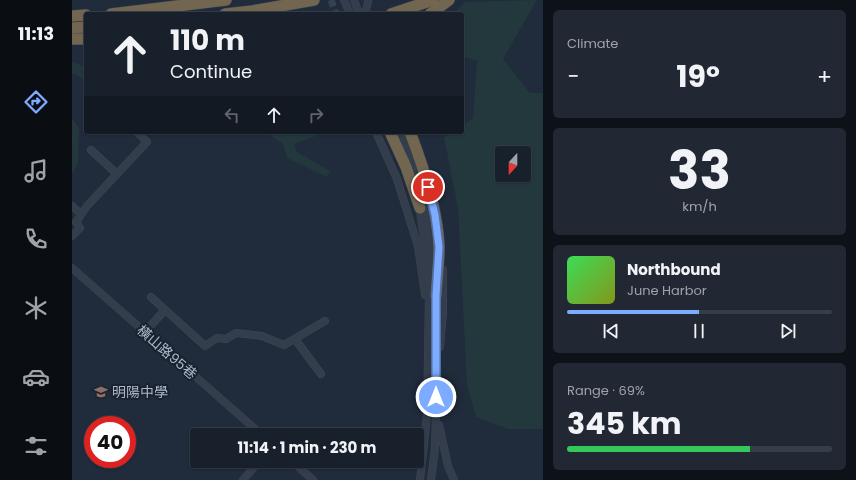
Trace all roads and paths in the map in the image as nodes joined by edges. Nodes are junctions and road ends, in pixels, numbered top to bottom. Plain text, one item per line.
1 (226, 0) edge
2 (344, 0) edge
3 (354, 0) edge
4 (368, 0) edge
5 (433, 0) edge
6 (449, 0) edge
7 (310, 1) edge
8 (127, 12) edge
9 (243, 12) edge
10 (349, 12) edge
11 (358, 12) edge
12 (365, 12) edge
13 (397, 12) edge
14 (433, 12) edge
15 (84, 15) edge
16 (72, 16) edge
17 (72, 28) edge
18 (84, 28) edge
19 (72, 39) edge
20 (84, 39) edge
21 (139, 134) edge
22 (377, 134) edge
23 (391, 134) edge
24 (398, 134) edge
25 (405, 134) edge
26 (411, 134) edge
27 (416, 134) edge
28 (91, 150) dead end
29 (117, 174) junction
30 (72, 206) edge
31 (420, 208) junction
32 (81, 214) junction
33 (72, 236) edge
34 (72, 268) edge
35 (436, 296) junction
36 (151, 297) dead end
37 (165, 310) junction
38 (325, 321) dead end
39 (429, 322) junction
40 (145, 332) junction
41 (295, 339) junction
42 (321, 374) dead end
43 (436, 379) junction
44 (436, 411) junction
45 (254, 428) edge
46 (253, 468) edge
47 (300, 468) edge
48 (243, 480) edge
49 (313, 480) edge
50 (419, 480) edge
51 (431, 480) edge
52 (454, 480) edge

1 - 8 highway
2 - 10 street
3 - 11 street
4 - 12 street
5 - 13 highway
6 - 14 highway
7 - 9 highway
15 - 16 highway
17 - 18 highway
19 - 20 highway
21 - 29 street
22 - 39 street
23 - 31 highway
24 - 31 street
25 - 35 street
26 - 35 highway
27 - 43 street
28 - 29 street
29 - 32 street
30 - 32 street
31 - 39 street
32 - 33 street
34 - 40 street, 橫山路95巷
35 - 43 street
36 - 37 street
37 - 40 street
37 - 41 street
38 - 41 street
39 - 50 street
40 - 45 street, 橫山路95巷
41 - 42 street
43 - 44 street
44 - 51 street
44 - 52 street
46 - 48 street
47 - 49 street

